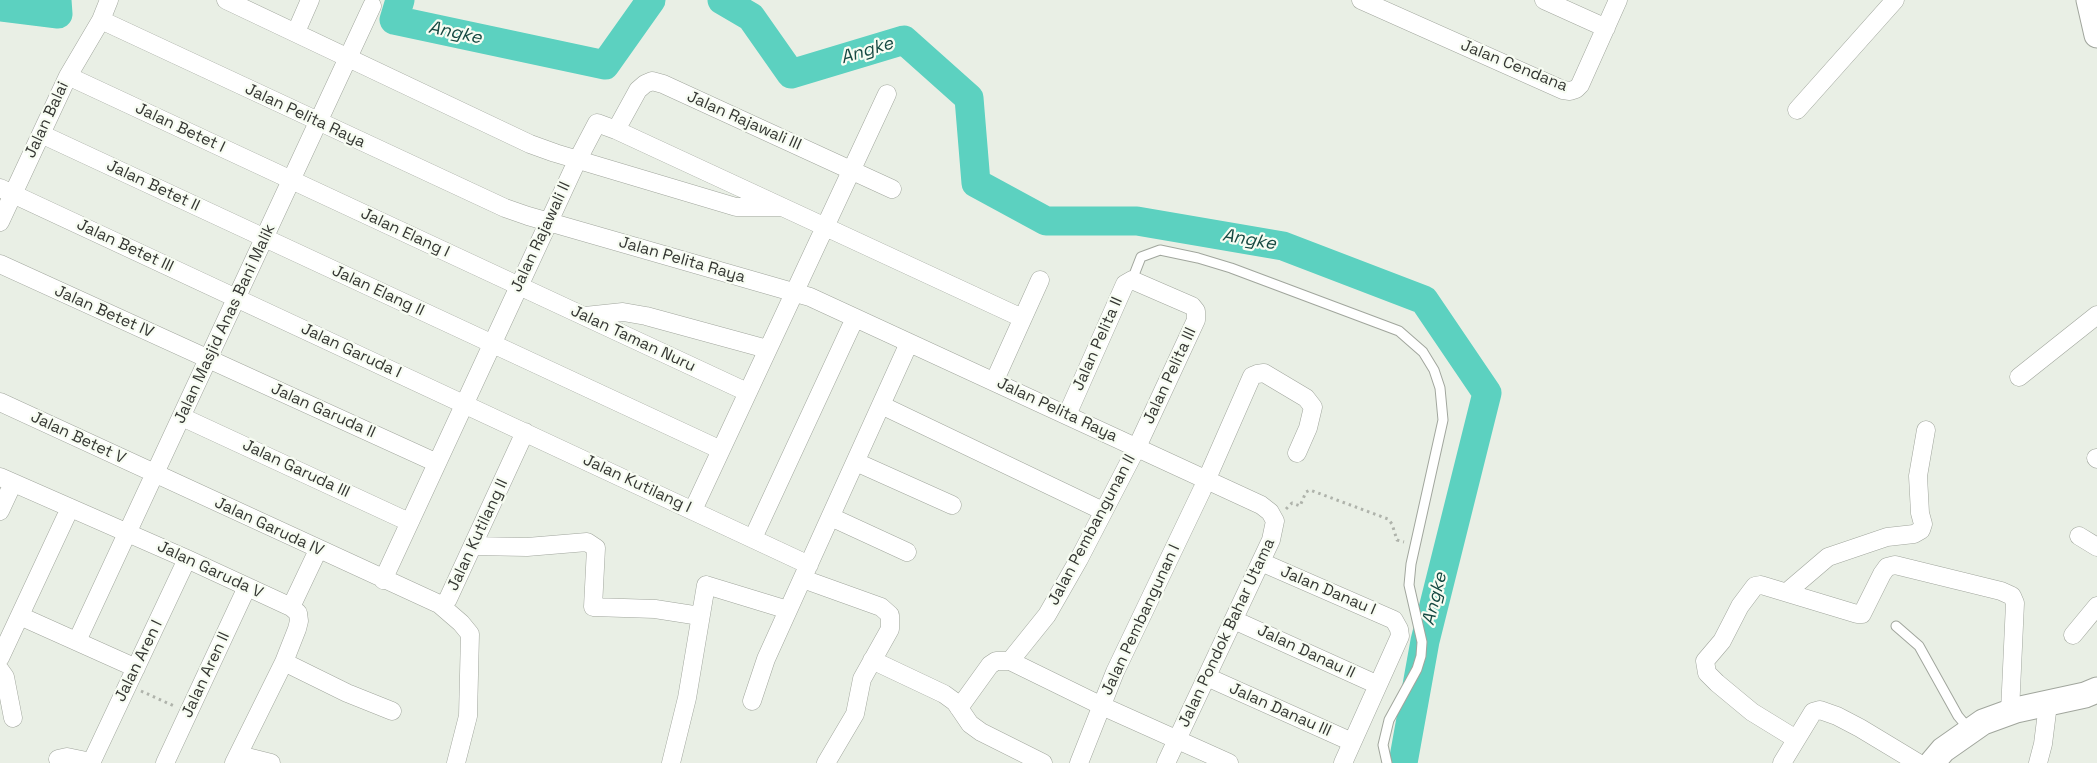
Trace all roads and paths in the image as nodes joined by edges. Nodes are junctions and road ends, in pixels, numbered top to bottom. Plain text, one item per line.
1 (109, 0) edge
2 (310, 0) edge
3 (1361, 0) edge
4 (1544, 0) edge
5 (1618, 0) edge
6 (1895, 0) edge
7 (2089, 0) edge
8 (234, 2) edge
9 (372, 6) dead end
10 (101, 20) junction
11 (1606, 28) junction
12 (2096, 28) edge
13 (296, 32) junction
14 (349, 57) junction
15 (68, 76) junction
16 (887, 94) dead end
17 (1797, 110) dead end
18 (318, 123) junction
19 (616, 130) junction
20 (41, 134) junction
21 (576, 161) junction
22 (851, 170) junction
23 (292, 180) junction
24 (892, 189) dead end
25 (6, 191) edge
26 (784, 206) junction
27 (0, 222) edge
28 (548, 222) junction
29 (825, 226) junction
30 (265, 238) junction
31 (0, 264) edge
32 (1040, 280) dead end
33 (1132, 280) junction
34 (519, 286) junction
35 (794, 292) junction
36 (1163, 293) joint
37 (237, 298) junction
38 (2097, 315) edge
39 (585, 316) junction
40 (646, 316) junction
41 (855, 318) junction
42 (1022, 318) junction
43 (638, 341) junction
44 (909, 343) junction
45 (492, 344) junction
46 (768, 349) junction
47 (209, 359) junction
48 (2019, 377) dead end
49 (994, 382) junction
50 (748, 392) junction
51 (0, 402) edge
52 (464, 404) junction
53 (881, 405) junction
54 (1067, 415) junction
55 (182, 417) junction
56 (1926, 430) dead end
57 (525, 432) junction
58 (1137, 447) junction
59 (720, 450) junction
60 (1297, 453) dead end
61 (856, 462) junction
62 (437, 463) junction
63 (156, 474) junction
64 (1207, 479) junction
65 (6, 480) edge
66 (952, 505) dead end
67 (1261, 505) joint
68 (70, 508) junction
69 (693, 510) junction
70 (0, 511) edge
71 (1103, 511) junction
72 (831, 517) junction
73 (409, 522) junction
74 (1275, 530) junction
75 (128, 533) junction
76 (2079, 536) dead end
77 (753, 538) junction
78 (473, 546) junction
79 (1415, 546) junction
80 (2097, 547) edge
81 (318, 550) junction
82 (907, 552) dead end
83 (188, 559) junction
84 (1261, 562) junction
85 (806, 572) junction
86 (383, 580) junction
87 (247, 587) junction
88 (1789, 593) junction
89 (439, 604) junction
90 (2097, 606) edge
91 (291, 607) junction
92 (788, 610) junction
93 (20, 616) junction
94 (700, 616) junction
95 (1234, 620) junction
96 (1896, 626) dead end
97 (2073, 635) dead end
98 (77, 641) junction
99 (0, 658) edge
100 (872, 660) junction
101 (1010, 661) junction
102 (284, 662) junction
103 (136, 668) junction
104 (0, 670) edge
105 (1207, 677) junction
106 (127, 685) junction
107 (1378, 685) junction
108 (2097, 690) edge
109 (752, 701) dead end
110 (2044, 705) junction
111 (1102, 706) junction
112 (959, 708) junction
113 (392, 711) dead end
114 (2013, 711) junction
115 (188, 713) junction
116 (13, 718) dead end
117 (1970, 730) junction
118 (1796, 739) junction
119 (1177, 740) junction
120 (1352, 742) junction
121 (58, 759) dead end
122 (236, 759) edge
123 (91, 763) edge
124 (165, 763) edge
125 (271, 763) edge
126 (456, 763) edge
127 (672, 763) edge
128 (826, 763) edge
129 (1043, 763) edge
130 (1080, 763) edge
131 (1166, 763) edge
132 (1229, 763) edge
133 (1343, 763) edge
134 (1388, 763) edge
135 (1782, 763) edge
136 (1918, 763) edge
137 (1932, 763) edge
138 (2038, 763) edge

1 - 10 street, Jalan Balai
2 - 13 street
3 - 11 street, Jalan Cendana
4 - 11 street
5 - 11 street, Jalan Cendana
6 - 17 street
7 - 12 main road
8 - 13 street
9 - 14 street, Jalan Masjid Anas Bani Malik
10 - 15 street, Jalan Balai
10 - 18 street, Jalan Pelita Raya
13 - 14 street
14 - 18 street, Jalan Masjid Anas Bani Malik
14 - 21 street
15 - 20 street, Jalan Balai
15 - 23 street, Jalan Betet I
16 - 22 street
18 - 23 street, Jalan Masjid Anas Bani Malik
18 - 28 street, Jalan Pelita Raya
19 - 21 street, Jalan Rajawali II
19 - 22 street, Jalan Rajawali III
19 - 26 street, Jalan Rajawali II
20 - 25 street, Jalan Balai
20 - 30 street, Jalan Betet II
21 - 26 street
21 - 28 street, Jalan Rajawali II
22 - 24 street, Jalan Rajawali III
22 - 29 street
23 - 30 street, Jalan Masjid Anas Bani Malik
23 - 34 street, Jalan Elang I
25 - 27 street, Jalan Balai
25 - 37 street, Jalan Betet III
26 - 29 street, Jalan Rajawali II
28 - 34 street, Jalan Rajawali II
28 - 35 street, Jalan Pelita Raya
29 - 35 street
29 - 42 street, Jalan Rajawali II
30 - 37 street, Jalan Masjid Anas Bani Malik
30 - 45 street, Jalan Elang II
31 - 47 street, Jalan Betet IV
32 - 42 street
33 - 36 street, Jalan Pelita II
33 - 54 street, Jalan Pelita II
33 - 79 lane
34 - 39 street, Jalan Taman Nuru
34 - 45 street, Jalan Rajawali II
35 - 41 street, Jalan Pelita Raya
35 - 46 street
36 - 58 street, Jalan Pelita III
37 - 47 street, Jalan Masjid Anas Bani Malik
37 - 52 street, Jalan Garuda I
38 - 48 street
39 - 40 street
39 - 43 street, Jalan Taman Nuru
40 - 43 street
40 - 46 street
41 - 44 street, Jalan Pelita Raya
41 - 77 street
42 - 49 street
43 - 50 street, Jalan Taman Nuru
44 - 49 street, Jalan Pelita Raya
44 - 53 street
45 - 52 street, Jalan Rajawali II
45 - 59 street, Jalan Elang II
46 - 50 street
47 - 55 street, Jalan Masjid Anas Bani Malik
47 - 62 street, Jalan Garuda II
49 - 54 street, Jalan Pelita Raya
50 - 59 street
51 - 63 street, Jalan Betet V
52 - 57 street, Jalan Kutilang I
52 - 62 street, Jalan Rajawali II
53 - 61 street
53 - 71 street
54 - 58 street, Jalan Pelita Raya
55 - 63 street, Jalan Masjid Anas Bani Malik
55 - 73 street, Jalan Garuda III
56 - 88 street
57 - 69 street, Jalan Kutilang I
57 - 78 street, Jalan Kutilang II
58 - 64 street, Jalan Pelita Raya
58 - 71 street, Jalan Pembangunan II
59 - 69 street
60 - 64 street, Jalan Pembangunan I
61 - 66 street
61 - 72 street
62 - 73 street, Jalan Rajawali II
63 - 75 street, Jalan Masjid Anas Bani Malik
63 - 81 street, Jalan Garuda IV
64 - 67 street, Jalan Pelita Raya
64 - 111 street, Jalan Pembangunan I
65 - 68 street, Jalan Garuda V
65 - 70 street
67 - 74 street, Jalan Pondok Bahar Utama
68 - 75 street, Jalan Garuda V
68 - 93 street
69 - 77 street, Jalan Kutilang I
71 - 101 street, Jalan Pembangunan II
72 - 82 street
72 - 85 street
73 - 86 street, Jalan Rajawali II
74 - 79 path
74 - 84 street, Jalan Pondok Bahar Utama
75 - 83 street, Jalan Garuda V
75 - 98 street, Jalan Masjid Anas Bani Malik
76 - 80 street
77 - 85 street, Jalan Kutilang I
78 - 89 street, Jalan Kutilang II
78 - 94 street
79 - 134 lane
81 - 86 street, Jalan Garuda IV
81 - 91 street
83 - 87 street, Jalan Garuda V
83 - 103 street, Jalan Aren I
84 - 95 street, Jalan Pondok Bahar Utama
84 - 107 street, Jalan Danau I
85 - 92 street
85 - 100 street, Jalan Kutilang I
86 - 89 street, Jalan Kutilang II
87 - 91 street, Jalan Garuda V
87 - 115 street, Jalan Aren II
88 - 114 street
88 - 118 street
89 - 126 street
90 - 97 street
91 - 102 street
92 - 94 street
92 - 109 street
93 - 98 street
93 - 99 street
94 - 127 street
95 - 105 street, Jalan Pondok Bahar Utama
95 - 107 street, Jalan Danau II
96 - 117 lane
98 - 103 street
100 - 112 street
100 - 128 street
101 - 111 street
101 - 112 street
102 - 113 street
102 - 122 street
103 - 106 street, Jalan Aren I
104 - 116 street
105 - 119 street, Jalan Pondok Bahar Utama
105 - 120 street, Jalan Danau III
106 - 115 path
106 - 123 street, Jalan Aren I
107 - 120 street
108 - 110 main road
110 - 114 main road
110 - 138 street
111 - 119 street
111 - 130 street, Jalan Pembangunan I
112 - 129 street
114 - 117 main road
115 - 124 street, Jalan Aren II
117 - 137 main road
118 - 135 street
118 - 136 street
119 - 131 street, Jalan Pondok Bahar Utama
119 - 132 street
120 - 133 street
121 - 123 street
122 - 125 street

